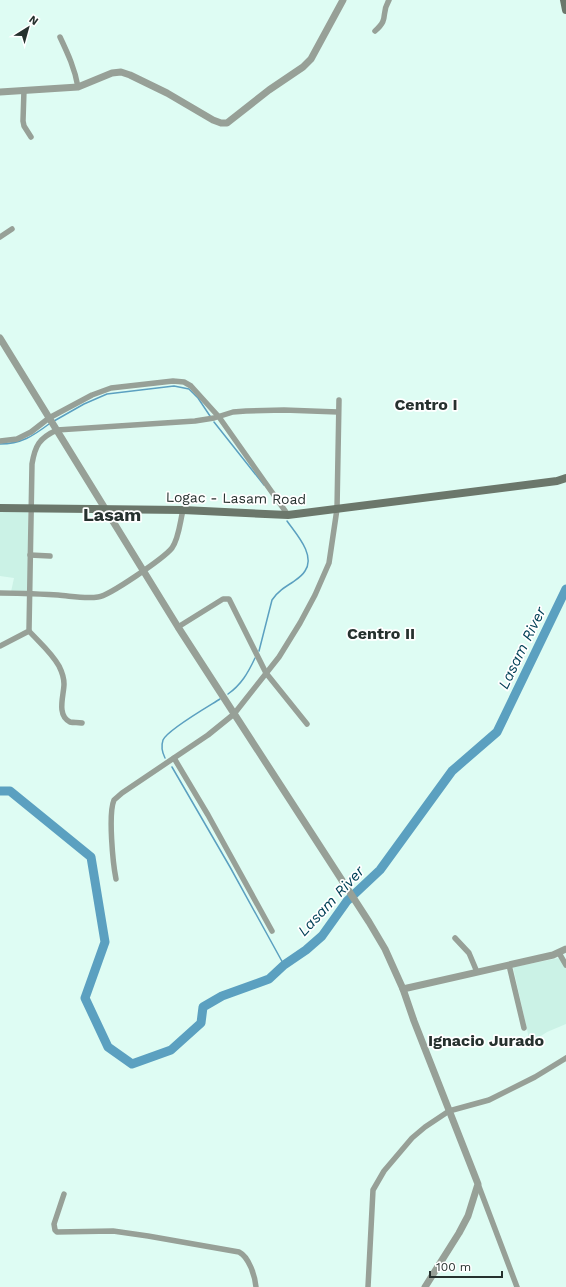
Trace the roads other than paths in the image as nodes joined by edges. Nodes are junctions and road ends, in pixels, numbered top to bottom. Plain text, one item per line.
1 (344, 0) edge
2 (389, 0) edge
3 (564, 0) edge
4 (566, 10) edge
5 (375, 31) dead end
6 (60, 37) dead end
7 (78, 87) junction
8 (24, 90) junction
9 (0, 92) edge
10 (31, 137) dead end
11 (12, 229) dead end
12 (0, 237) edge
13 (0, 338) edge
14 (339, 400) dead end
15 (338, 412) junction
16 (219, 417) junction
17 (49, 418) junction
18 (56, 430) junction
19 (0, 441) edge
20 (566, 478) edge
21 (0, 508) edge
22 (30, 508) junction
23 (336, 509) junction
24 (106, 510) junction
25 (183, 510) junction
26 (288, 515) junction
27 (30, 555) junction
28 (50, 556) dead end
29 (143, 570) junction
30 (0, 593) edge
31 (30, 593) junction
32 (178, 628) junction
33 (29, 631) junction
34 (0, 646) edge
35 (266, 673) junction
36 (234, 714) junction
37 (82, 722) dead end
38 (307, 724) dead end
39 (174, 758) junction
40 (116, 879) dead end
41 (272, 931) dead end
42 (455, 938) dead end
43 (566, 949) edge
44 (559, 953) junction
45 (509, 965) junction
46 (566, 965) edge
47 (477, 972) junction
48 (403, 989) junction
49 (524, 1028) dead end
50 (566, 1058) edge
51 (449, 1111) junction
52 (478, 1184) junction
53 (64, 1194) dead end
54 (256, 1287) edge
55 (368, 1287) edge
56 (424, 1287) edge
57 (517, 1287) edge

1 - 7 street
2 - 5 street
3 - 4 main road
6 - 7 street
7 - 8 street
8 - 9 street
8 - 10 street
11 - 12 street
13 - 17 street
14 - 15 street
15 - 16 street
15 - 23 street
16 - 17 street
16 - 18 street
16 - 26 street
17 - 18 street
17 - 19 street
18 - 22 street
18 - 24 street
20 - 23 main road, Logac - Lasam Road
21 - 22 main road, Logac - Lasam Road
22 - 24 main road, Logac - Lasam Road
22 - 27 street
23 - 26 main road, Logac - Lasam Road
23 - 35 street
24 - 25 main road, Logac - Lasam Road
24 - 29 street
25 - 26 main road, Logac - Lasam Road
25 - 29 street
27 - 28 street
27 - 31 street
29 - 31 street
29 - 32 street
30 - 31 street
31 - 33 street
32 - 35 street
32 - 36 street
33 - 34 street
33 - 37 street
35 - 36 street
35 - 38 street
36 - 39 street
36 - 48 street
39 - 40 street
39 - 41 street
42 - 47 street
43 - 44 street
44 - 45 street
44 - 46 street
45 - 47 street
45 - 49 street
47 - 48 street
48 - 51 street
50 - 51 street
51 - 52 street
51 - 55 street
52 - 56 street
52 - 57 street
53 - 54 street

